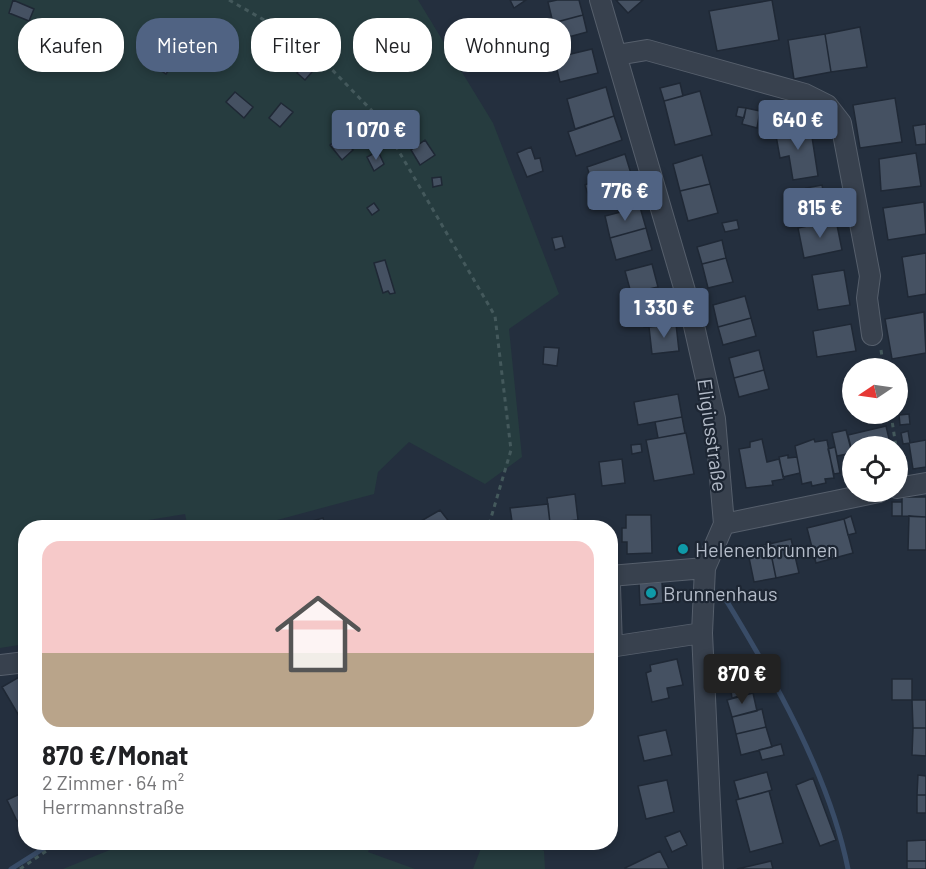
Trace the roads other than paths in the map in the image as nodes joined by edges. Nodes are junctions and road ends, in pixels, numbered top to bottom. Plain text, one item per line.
1 (600, 0) edge
2 (618, 55) junction
3 (872, 335) dead end
4 (926, 483) edge
5 (908, 486) edge
6 (842, 500) edge
7 (724, 524) junction
8 (705, 568) junction
9 (618, 575) edge
10 (702, 633) junction
11 (618, 646) edge
12 (18, 663) edge
13 (0, 665) edge
14 (713, 869) edge

1 - 2 street, Eligiusstraße
2 - 3 street
2 - 7 street, Eligiusstraße
4 - 5 street
6 - 7 street
7 - 8 street
8 - 9 street
8 - 10 street
10 - 11 street
10 - 14 street
12 - 13 street

